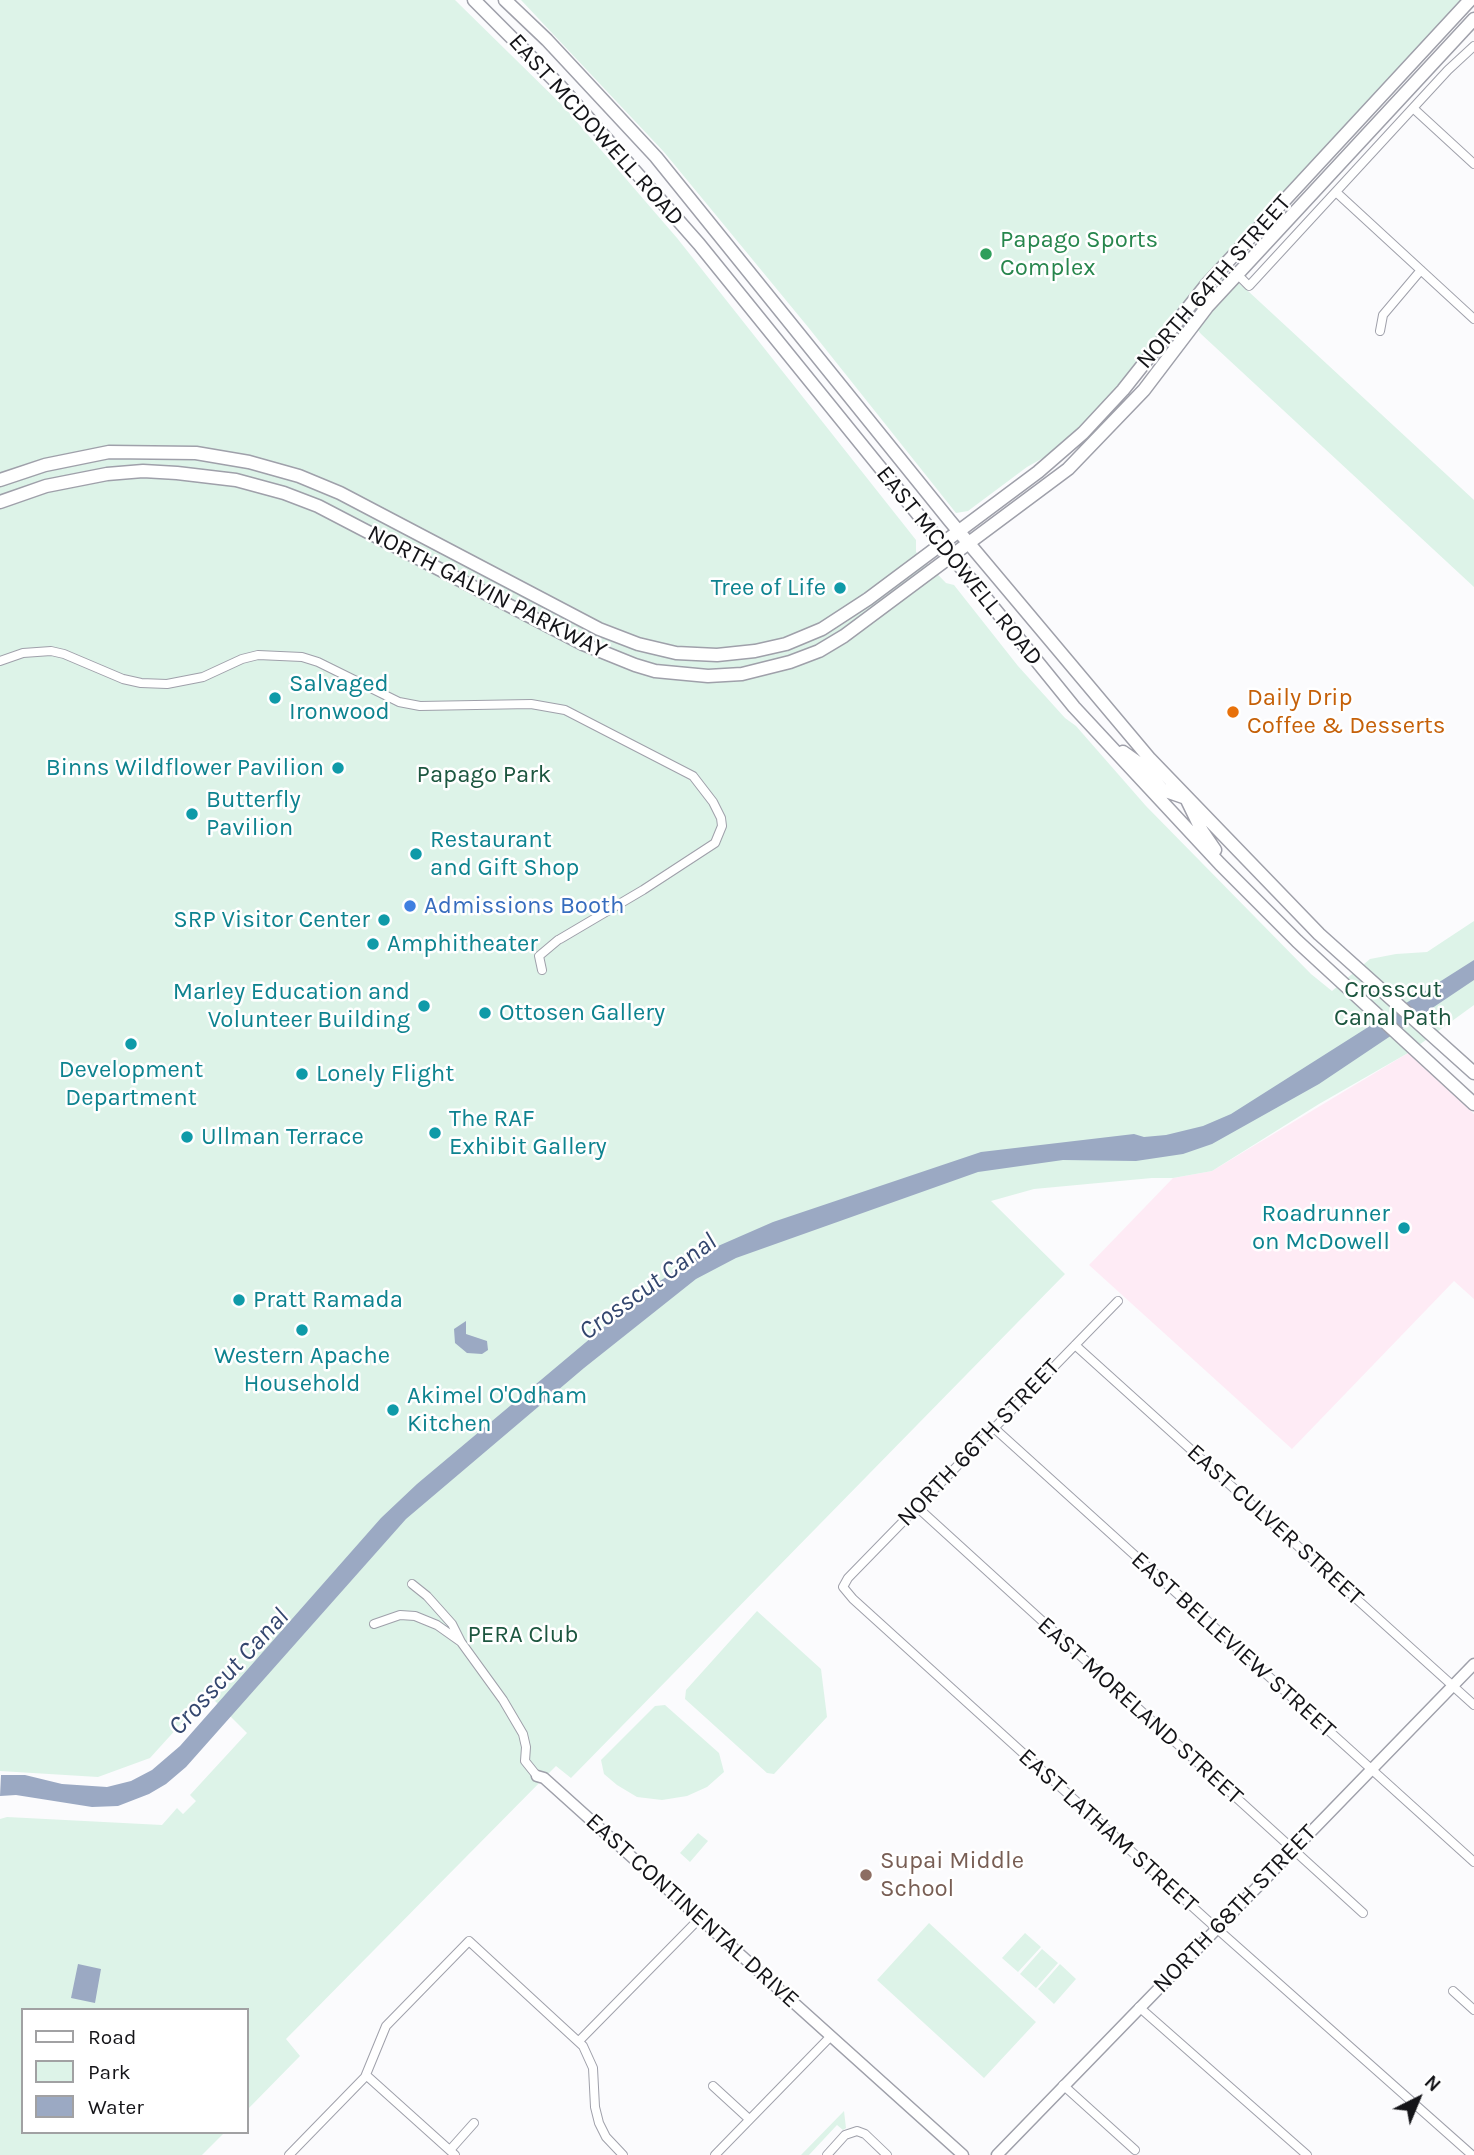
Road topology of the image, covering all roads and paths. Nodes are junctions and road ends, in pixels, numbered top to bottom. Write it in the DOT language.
graph roads {
  1 [pos="474,0"];
  2 [pos="505,0"];
  3 [pos="1471,3"];
  4 [pos="1474,19"];
  5 [pos="1474,46"];
  6 [pos="1413,108"];
  7 [pos="1474,164"];
  8 [pos="1336,192"];
  9 [pos="1421,270"];
  10 [pos="1237,274"];
  11 [pos="1474,319"];
  12 [pos="1380,331"];
  13 [pos="1123,390"];
  14 [pos="1135,401"];
  15 [pos="0,480"];
  16 [pos="0,502"];
  17 [pos="958,531"];
  18 [pos="970,544"];
  19 [pos="941,545"];
  20 [pos="952,558"];
  21 [pos="0,661"];
  22 [pos="1100,735"];
  23 [pos="1186,798"];
  24 [pos="1235,879"];
  25 [pos="542,970"];
  26 [pos="1474,1073"];
  27 [pos="1474,1104"];
  28 [pos="1118,1301"];
  29 [pos="1076,1345"];
  30 [pos="994,1428"];
  31 [pos="916,1507"];
  32 [pos="412,1584"];
  33 [pos="843,1587"];
  34 [pos="374,1624"];
  35 [pos="461,1642"];
  36 [pos="1474,1664"];
  37 [pos="1452,1686"];
  38 [pos="1474,1705"];
  39 [pos="1370,1770"];
  40 [pos="537,1776"];
  41 [pos="1292,1849"];
  42 [pos="1474,1862"];
  43 [pos="1363,1913"];
  44 [pos="700,1918"];
  45 [pos="1216,1927"];
  46 [pos="1452,1991"];
  47 [pos="1139,2007"];
  48 [pos="1474,2010"];
  49 [pos="831,2036"];
  50 [pos="579,2041"];
  51 [pos="366,2075"];
  52 [pos="1063,2085"];
  53 [pos="713,2086"];
  54 [pos="750,2119"];
  55 [pos="474,2123"];
  56 [pos="1135,2150"];
  57 [pos="453,2153"];
  58 [pos="289,2155"];
  59 [pos="623,2155"];
  60 [pos="715,2155"];
  61 [pos="827,2155"];
  62 [pos="887,2155"];
  63 [pos="964,2155"];
  64 [pos="997,2155"];
  65 [pos="1307,2155"];
  66 [pos="1472,2155"];
  1 -- 19 [label="main road, EAST MCDOWELL ROAD"];
  2 -- 17 [label="main road, EAST MCDOWELL ROAD"];
  3 -- 13 [label="main road, NORTH 64TH STREET"];
  4 -- 10 [label="main road, NORTH 64TH STREET"];
  5 -- 6 [label="street, NORTH 64TH STREET"];
  6 -- 7 [label="street"];
  6 -- 8 [label="street, NORTH 64TH STREET"];
  8 -- 9 [label="street"];
  8 -- 10 [label="street, NORTH 64TH STREET"];
  9 -- 11 [label="street"];
  9 -- 12 [label="street"];
  10 -- 14 [label="main road, NORTH 64TH STREET"];
  13 -- 14 [label="main road"];
  13 -- 17 [label="main road, NORTH 64TH STREET"];
  14 -- 18 [label="main road, NORTH 64TH STREET"];
  15 -- 19 [label="main road, NORTH GALVIN PARKWAY"];
  16 -- 20 [label="main road, NORTH GALVIN PARKWAY"];
  17 -- 18 [label="main road, EAST MCDOWELL ROAD"];
  17 -- 19 [label="main road, NORTH 64TH STREET"];
  18 -- 20 [label="main road, NORTH 64TH STREET"];
  18 -- 23 [label="main road, EAST MCDOWELL ROAD"];
  19 -- 20 [label="main road, EAST MCDOWELL ROAD"];
  20 -- 22 [label="main road, EAST MCDOWELL ROAD"];
  21 -- 25 [label="street"];
  22 -- 23 [label="main road"];
  22 -- 24 [label="main road, EAST MCDOWELL ROAD"];
  23 -- 24 [label="main road"];
  23 -- 26 [label="main road, EAST MCDOWELL ROAD"];
  24 -- 27 [label="main road, EAST MCDOWELL ROAD"];
  28 -- 29 [label="street, NORTH 66TH STREET"];
  29 -- 30 [label="street, NORTH 66TH STREET"];
  29 -- 37 [label="street, EAST CULVER STREET"];
  30 -- 31 [label="street, NORTH 66TH STREET"];
  30 -- 39 [label="street, EAST BELLEVIEW STREET"];
  31 -- 33 [label="street, NORTH 66TH STREET"];
  31 -- 41 [label="street, EAST MORELAND STREET"];
  32 -- 35 [label="street, EAST CONTINENTAL DRIVE"];
  33 -- 45 [label="street, EAST LATHAM STREET"];
  34 -- 35 [label="street, EAST CONTINENTAL DRIVE"];
  35 -- 40 [label="street, EAST CONTINENTAL DRIVE"];
  36 -- 37 [label="street, NORTH 68TH STREET"];
  37 -- 38 [label="street, EAST CULVER STREET"];
  37 -- 39 [label="street, NORTH 68TH STREET"];
  39 -- 41 [label="street, NORTH 68TH STREET"];
  39 -- 42 [label="street, EAST BELLEVIEW STREET"];
  40 -- 44 [label="street, EAST CONTINENTAL DRIVE"];
  41 -- 43 [label="street, EAST MORELAND STREET"];
  41 -- 45 [label="street, NORTH 68TH STREET"];
  44 -- 49 [label="street, EAST CONTINENTAL DRIVE"];
  44 -- 50 [label="street"];
  45 -- 47 [label="street, NORTH 68TH STREET"];
  45 -- 66 [label="street, EAST LATHAM STREET"];
  46 -- 48 [label="street"];
  47 -- 52 [label="street, NORTH 68TH STREET"];
  47 -- 65 [label="street"];
  49 -- 54 [label="street"];
  49 -- 63 [label="street, EAST CONTINENTAL DRIVE"];
  50 -- 51 [label="street"];
  50 -- 59 [label="street"];
  51 -- 57 [label="street"];
  51 -- 58 [label="street"];
  52 -- 56 [label="street"];
  52 -- 64 [label="street, NORTH 68TH STREET"];
  53 -- 54 [label="street"];
  54 -- 60 [label="street"];
  55 -- 57 [label="street"];
  61 -- 62 [label="street"];
}
